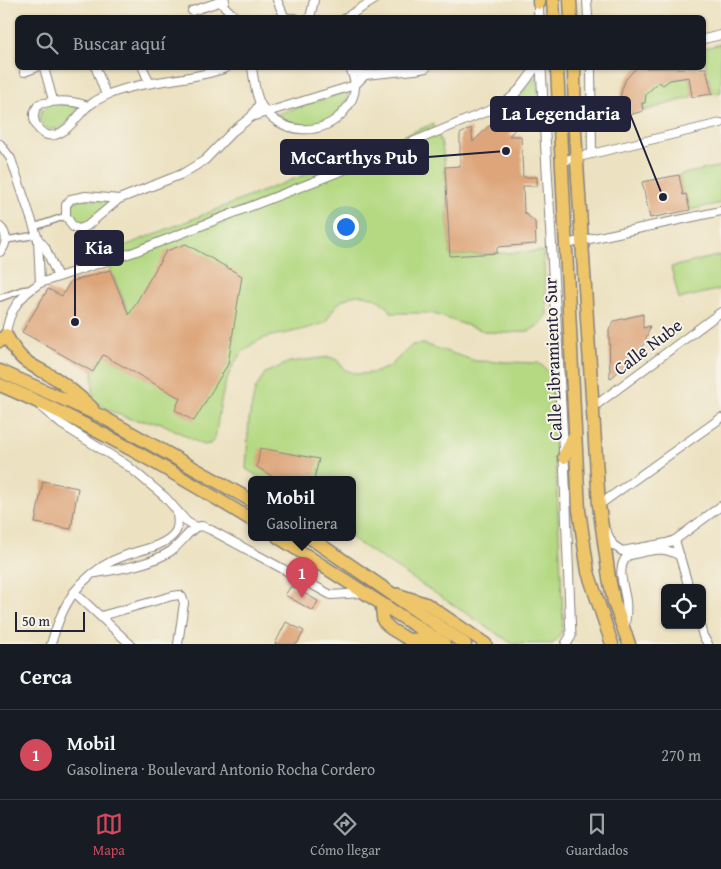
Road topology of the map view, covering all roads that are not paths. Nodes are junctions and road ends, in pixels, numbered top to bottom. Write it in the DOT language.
graph roads {
  1 [pos="277,0"];
  2 [pos="314,0"];
  3 [pos="374,0"];
  4 [pos="553,0"];
  5 [pos="570,0"];
  6 [pos="587,0"];
  7 [pos="222,1"];
  8 [pos="539,1"];
  9 [pos="192,11"];
  10 [pos="234,15"];
  11 [pos="282,15"];
  12 [pos="311,15"];
  13 [pos="350,15"];
  14 [pos="539,15"];
  15 [pos="554,15"];
  16 [pos="571,15"];
  17 [pos="588,15"];
  18 [pos="721,35"];
  19 [pos="706,39"];
  20 [pos="30,70"];
  21 [pos="45,70"];
  22 [pos="97,70"];
  23 [pos="144,70"];
  24 [pos="219,70"];
  25 [pos="252,70"];
  26 [pos="350,70"];
  27 [pos="352,70"];
  28 [pos="415,70"];
  29 [pos="534,70"];
  30 [pos="541,70"];
  31 [pos="557,70"];
  32 [pos="574,70"];
  33 [pos="591,70"];
  34 [pos="24,72"];
  35 [pos="365,75"];
  36 [pos="149,82"];
  37 [pos="355,85"];
  38 [pos="106,95"];
  39 [pos="53,100"];
  40 [pos="260,103"];
  41 [pos="88,106"];
  42 [pos="500,106"];
  43 [pos="266,113"];
  44 [pos="251,117"];
  45 [pos="544,122"];
  46 [pos="721,123"];
  47 [pos="0,144"];
  48 [pos="592,154"];
  49 [pos="578,158"];
  50 [pos="562,161"];
  51 [pos="119,199"];
  52 [pos="721,211"];
  53 [pos="66,216"];
  54 [pos="34,226"];
  55 [pos="0,227"];
  56 [pos="38,237"];
  57 [pos="6,240"];
  58 [pos="582,241"];
  59 [pos="566,244"];
  60 [pos="0,252"];
  61 [pos="58,277"];
  62 [pos="40,283"];
  63 [pos="31,289"];
  64 [pos="0,298"];
  65 [pos="721,312"];
  66 [pos="3,338"];
  67 [pos="0,371"];
  68 [pos="0,385"];
  69 [pos="32,398"];
  70 [pos="592,408"];
  71 [pos="101,416"];
  72 [pos="721,418"];
  73 [pos="574,436"];
  74 [pos="564,457"];
  75 [pos="248,500"];
  76 [pos="599,505"];
  77 [pos="721,506"];
  78 [pos="177,513"];
  79 [pos="248,518"];
  80 [pos="601,523"];
  81 [pos="196,527"];
  82 [pos="675,540"];
  83 [pos="284,541"];
  84 [pos="315,541"];
  85 [pos="627,553"];
  86 [pos="680,556"];
  87 [pos="93,574"];
  88 [pos="688,584"];
  89 [pos="74,592"];
  90 [pos="364,592"];
  91 [pos="393,593"];
  92 [pos="381,604"];
  93 [pos="101,616"];
  94 [pos="701,629"];
  95 [pos="627,639"];
  96 [pos="440,641"];
  97 [pos="413,642"];
  98 [pos="462,643"];
  99 [pos="52,644"];
  100 [pos="130,644"];
  101 [pos="178,644"];
  102 [pos="486,644"];
  103 [pos="566,644"];
  104 [pos="612,644"];
  105 [pos="708,644"];
  1 -- 11 [label="street"];
  2 -- 12 [label="street"];
  3 -- 13 [label="street"];
  4 -- 15 [label="highway"];
  5 -- 16 [label="highway"];
  6 -- 17 [label="street"];
  7 -- 9 [label="street"];
  7 -- 10 [label="street"];
  8 -- 14 [label="street"];
  18 -- 19 [label="street"];
  20 -- 34 [label="street"];
  21 -- 39 [label="street"];
  22 -- 38 [label="street"];
  23 -- 36 [label="street"];
  24 -- 36 [label="street"];
  25 -- 40 [label="street"];
  26 -- 37 [label="street"];
  27 -- 35 [label="street"];
  28 -- 35 [label="street"];
  29 -- 42 [label="street"];
  30 -- 45 [label="street"];
  31 -- 50 [label="highway, Calle Libramiento Sur"];
  32 -- 49 [label="highway, Calle Libramiento Sur"];
  33 -- 48 [label="street"];
  35 -- 37 [label="street"];
  36 -- 38 [label="street"];
  37 -- 43 [label="street"];
  37 -- 43 [label="street"];
  38 -- 41 [label="street"];
  39 -- 41 [label="street"];
  39 -- 41 [label="street"];
  40 -- 43 [label="street"];
  40 -- 44 [label="street"];
  42 -- 45 [label="street"];
  42 -- 61 [label="street"];
  43 -- 44 [label="street"];
  44 -- 51 [label="street"];
  45 -- 74 [label="street"];
  46 -- 48 [label="street"];
  47 -- 54 [label="street"];
  48 -- 49 [label="street"];
  49 -- 50 [label="street"];
  49 -- 58 [label="highway, Calle Libramiento Sur"];
  50 -- 59 [label="highway, Calle Libramiento Sur"];
  51 -- 53 [label="street"];
  51 -- 53 [label="street"];
  52 -- 58 [label="street"];
  53 -- 54 [label="street"];
  54 -- 56 [label="street"];
  55 -- 57 [label="street"];
  56 -- 57 [label="street"];
  56 -- 61 [label="street"];
  56 -- 62 [label="street"];
  57 -- 60 [label="street"];
  58 -- 59 [label="street"];
  58 -- 70 [label="highway, Calle Libramiento Sur"];
  59 -- 73 [label="highway, Calle Libramiento Sur"];
  61 -- 62 [label="street"];
  62 -- 63 [label="street"];
  63 -- 64 [label="street"];
  63 -- 66 [label="street"];
  65 -- 70 [label="street, Calle Nube"];
  66 -- 71 [label="highway"];
  67 -- 71 [label="highway"];
  68 -- 69 [label="highway"];
  69 -- 78 [label="street"];
  69 -- 79 [label="highway"];
  70 -- 76 [label="highway, Calle Libramiento Sur"];
  71 -- 75 [label="highway"];
  72 -- 76 [label="street"];
  73 -- 74 [label="highway"];
  73 -- 104 [label="highway, Calle Libramiento Sur"];
  74 -- 103 [label="street"];
  76 -- 80 [label="highway, Calle Libramiento Sur"];
  77 -- 82 [label="street"];
  78 -- 81 [label="street"];
  78 -- 87 [label="street"];
  80 -- 85 [label="street"];
  80 -- 95 [label="highway, Calle Libramiento Sur"];
  81 -- 87 [label="street"];
  81 -- 90 [label="street"];
  82 -- 85 [label="street"];
  82 -- 86 [label="street"];
  83 -- 90 [label="highway"];
  84 -- 91 [label="highway"];
  85 -- 86 [label="street"];
  85 -- 95 [label="street"];
  86 -- 88 [label="street"];
  87 -- 89 [label="street"];
  89 -- 93 [label="street"];
  89 -- 99 [label="street"];
  90 -- 92 [label="highway"];
  91 -- 98 [label="highway"];
  91 -- 102 [label="main road"];
  92 -- 96 [label="highway"];
  92 -- 97 [label="main road"];
  93 -- 100 [label="street"];
  93 -- 101 [label="street"];
  94 -- 105 [label="street"];
  96 -- 97 [label="highway"];
}
